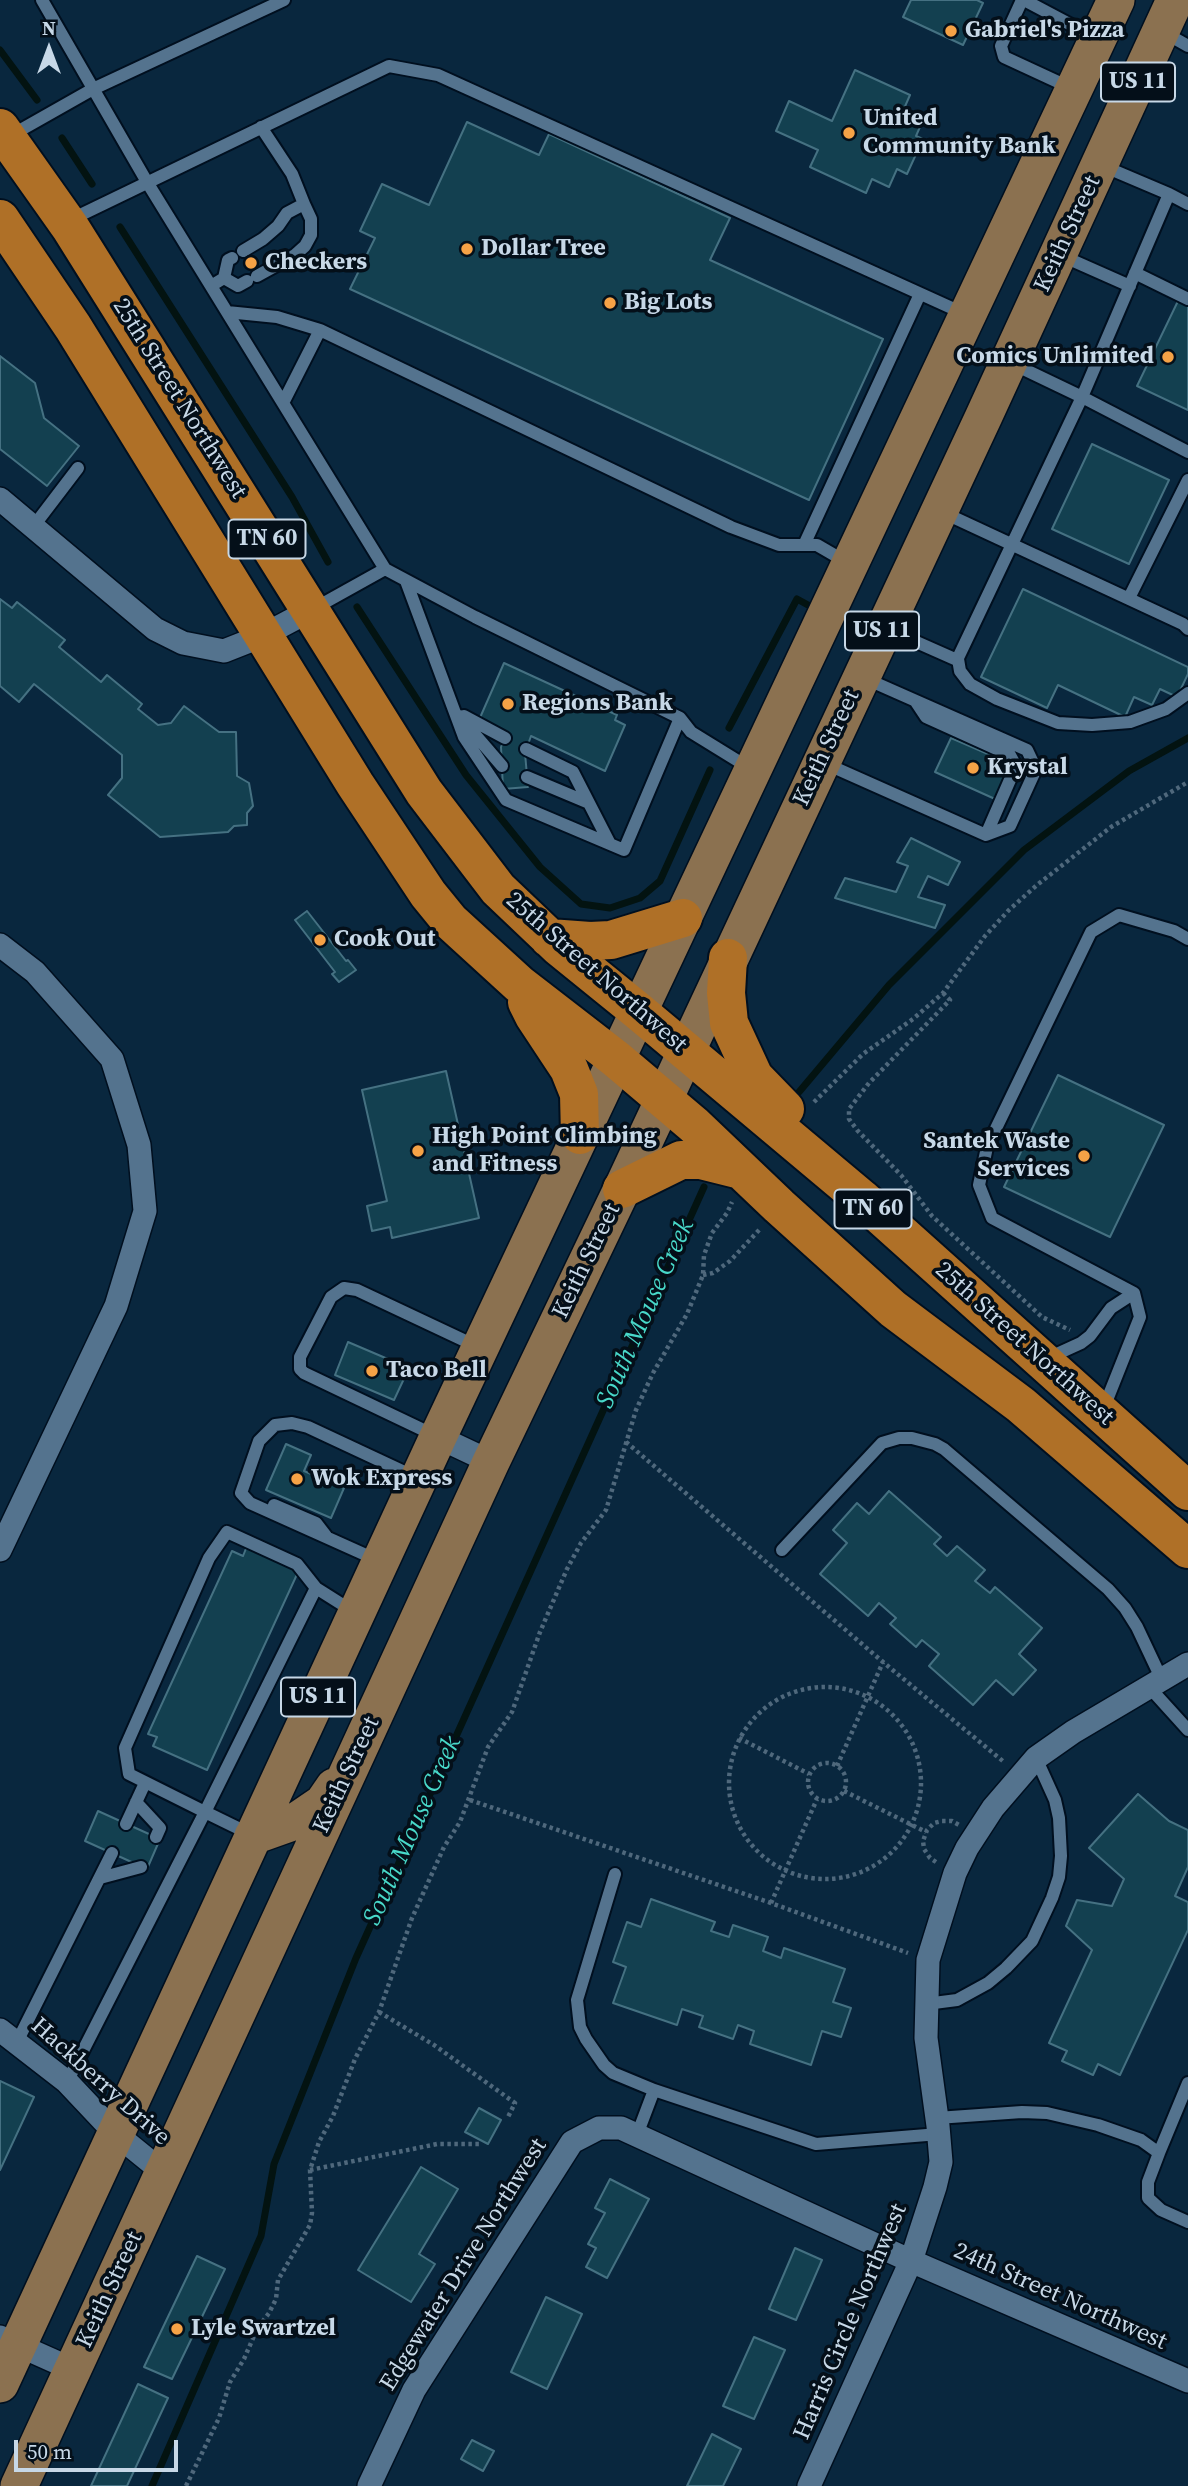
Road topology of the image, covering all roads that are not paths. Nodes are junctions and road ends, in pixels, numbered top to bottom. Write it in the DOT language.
graph roads {
  1 [pos="42,0"];
  2 [pos="1116,0"];
  3 [pos="285,1"];
  4 [pos="1029,1"];
  5 [pos="1172,19"];
  6 [pos="1098,39"];
  7 [pos="93,89"];
  8 [pos="1075,89"];
  9 [pos="261,127"];
  10 [pos="3,133"];
  11 [pos="1100,164"];
  12 [pos="147,182"];
  13 [pos="1170,194"];
  14 [pos="304,204"];
  15 [pos="1188,204"];
  16 [pos="0,219"];
  17 [pos="66,221"];
  18 [pos="1058,255"];
  19 [pos="1135,273"];
  20 [pos="224,278"];
  21 [pos="211,286"];
  22 [pos="1130,286"];
  23 [pos="920,294"];
  24 [pos="1188,299"];
  25 [pos="227,312"];
  26 [pos="967,315"];
  27 [pos="320,330"];
  28 [pos="1008,362"];
  29 [pos="1082,397"];
  30 [pos="283,403"];
  31 [pos="1188,452"];
  32 [pos="78,468"];
  33 [pos="1188,480"];
  34 [pos="0,499"];
  35 [pos="939,510"];
  36 [pos="33,527"];
  37 [pos="1013,544"];
  38 [pos="804,545"];
  39 [pos="849,563"];
  40 [pos="385,569"];
  41 [pos="406,581"];
  42 [pos="1129,598"];
  43 [pos="311,610"];
  44 [pos="1186,622"];
  45 [pos="884,627"];
  46 [pos="262,636"];
  47 [pos="958,659"];
  48 [pos="860,676"];
  49 [pos="1188,693"];
  50 [pos="915,700"];
  51 [pos="454,710"];
  52 [pos="680,718"];
  53 [pos="505,738"];
  54 [pos="526,749"];
  55 [pos="820,762"];
  56 [pos="502,765"];
  57 [pos="751,769"];
  58 [pos="527,777"];
  59 [pos="589,803"];
  60 [pos="986,835"];
  61 [pos="610,844"];
  62 [pos="683,918"];
  63 [pos="549,938"];
  64 [pos="1188,939"];
  65 [pos="0,945"];
  66 [pos="728,958"];
  67 [pos="519,984"];
  68 [pos="638,1011"];
  69 [pos="685,1051"];
  70 [pos="616,1059"];
  71 [pos="663,1098"];
  72 [pos="580,1135"];
  73 [pos="738,1184"];
  74 [pos="622,1189"];
  75 [pos="861,1198"];
  76 [pos="1134,1293"];
  77 [pos="479,1348"];
  78 [pos="1042,1361"];
  79 [pos="1101,1414"];
  80 [pos="438,1437"];
  81 [pos="491,1462"];
  82 [pos="418,1478"];
  83 [pos="1188,1491"];
  84 [pos="1188,1549"];
  85 [pos="0,1550"];
  86 [pos="782,1550"];
  87 [pos="382,1562"];
  88 [pos="316,1588"];
  89 [pos="357,1614"];
  90 [pos="1188,1664"];
  91 [pos="1156,1684"];
  92 [pos="1188,1730"];
  93 [pos="359,1748"];
  94 [pos="1036,1758"];
  95 [pos="145,1783"];
  96 [pos="136,1802"];
  97 [pos="205,1812"];
  98 [pos="126,1824"];
  99 [pos="254,1836"];
  100 [pos="156,1837"];
  101 [pos="112,1853"];
  102 [pos="141,1867"];
  103 [pos="615,1874"];
  104 [pos="100,1878"];
  105 [pos="926,2004"];
  106 [pos="8,2036"];
  107 [pos="67,2082"];
  108 [pos="1188,2083"];
  109 [pos="653,2090"];
  110 [pos="938,2126"];
  111 [pos="116,2134"];
  112 [pos="637,2135"];
  113 [pos="1159,2153"];
  114 [pos="164,2173"];
  115 [pos="1188,2222"];
  116 [pos="911,2261"];
  117 [pos="9,2341"];
  118 [pos="74,2370"];
  119 [pos="1188,2381"];
  120 [pos="0,2384"];
  121 [pos="19,2486"];
  122 [pos="369,2486"];
  123 [pos="809,2486"];
  1 -- 7 [label="lane"];
  2 -- 6 [label="main road, US 11"];
  3 -- 7 [label="lane"];
  4 -- 6 [label="lane"];
  4 -- 8 [label="lane"];
  5 -- 11 [label="main road, Keith Street / US 11"];
  6 -- 8 [label="main road, US 11"];
  7 -- 10 [label="lane"];
  7 -- 12 [label="lane"];
  8 -- 26 [label="main road, US 11"];
  9 -- 12 [label="lane"];
  9 -- 14 [label="lane"];
  9 -- 23 [label="lane"];
  10 -- 17 [label="highway, 25th Street Northwest / TN 60"];
  11 -- 13 [label="lane"];
  11 -- 18 [label="main road, Keith Street / US 11"];
  12 -- 17 [label="lane"];
  12 -- 21 [label="lane"];
  13 -- 15 [label="lane"];
  13 -- 19 [label="lane"];
  14 -- 20 [label="lane"];
  14 -- 20 [label="lane"];
  16 -- 46 [label="highway, 25th Street Northwest / TN 60"];
  17 -- 43 [label="highway, 25th Street Northwest / TN 60"];
  18 -- 22 [label="lane"];
  18 -- 28 [label="main road, Keith Street / US 11"];
  19 -- 22 [label="lane"];
  19 -- 24 [label="lane"];
  20 -- 21 [label="lane"];
  21 -- 25 [label="lane"];
  22 -- 29 [label="lane"];
  23 -- 26 [label="lane"];
  23 -- 38 [label="lane"];
  25 -- 27 [label="lane"];
  25 -- 30 [label="lane"];
  26 -- 39 [label="main road, US 11"];
  27 -- 30 [label="lane"];
  27 -- 38 [label="lane"];
  28 -- 29 [label="lane"];
  28 -- 35 [label="main road, Keith Street / US 11"];
  29 -- 31 [label="lane"];
  29 -- 37 [label="lane"];
  30 -- 40 [label="lane"];
  32 -- 36 [label="lane"];
  33 -- 42 [label="lane"];
  34 -- 36 [label="street"];
  35 -- 37 [label="lane"];
  35 -- 45 [label="main road, Keith Street / US 11"];
  36 -- 46 [label="street"];
  37 -- 42 [label="lane"];
  37 -- 47 [label="lane"];
  38 -- 39 [label="lane"];
  39 -- 57 [label="main road, US 11"];
  40 -- 41 [label="lane"];
  40 -- 43 [label="lane"];
  41 -- 51 [label="lane"];
  41 -- 52 [label="lane"];
  42 -- 44 [label="lane"];
  43 -- 46 [label="street"];
  43 -- 63 [label="highway, 25th Street Northwest / TN 60"];
  45 -- 47 [label="lane"];
  45 -- 48 [label="main road, Keith Street / US 11"];
  46 -- 67 [label="highway, 25th Street Northwest / TN 60"];
  47 -- 49 [label="lane"];
  48 -- 50 [label="lane"];
  48 -- 55 [label="main road, Keith Street / US 11"];
  50 -- 60 [label="lane"];
  50 -- 60 [label="lane"];
  51 -- 53 [label="lane"];
  51 -- 56 [label="lane"];
  51 -- 61 [label="lane"];
  52 -- 57 [label="lane"];
  52 -- 61 [label="lane"];
  54 -- 59 [label="lane"];
  55 -- 60 [label="lane"];
  55 -- 66 [label="main road, Keith Street / US 11"];
  57 -- 62 [label="main road, US 11"];
  58 -- 59 [label="lane"];
  59 -- 61 [label="lane"];
  62 -- 63 [label="highway"];
  62 -- 68 [label="main road, US 11"];
  63 -- 68 [label="highway, 25th Street Northwest / TN 60"];
  64 -- 76 [label="lane"];
  65 -- 85 [label="street"];
  66 -- 69 [label="main road, Keith Street / US 11"];
  66 -- 75 [label="highway"];
  67 -- 70 [label="highway, 25th Street Northwest / TN 60"];
  67 -- 72 [label="highway"];
  68 -- 69 [label="highway, 25th Street Northwest / TN 60"];
  68 -- 70 [label="main road, US 11"];
  69 -- 71 [label="main road, Keith Street / US 11"];
  69 -- 75 [label="highway, 25th Street Northwest / TN 60"];
  70 -- 71 [label="highway, 25th Street Northwest / TN 60"];
  70 -- 72 [label="main road, US 11"];
  71 -- 73 [label="highway, 25th Street Northwest / TN 60"];
  71 -- 74 [label="main road, Keith Street / US 11"];
  72 -- 77 [label="main road, US 11"];
  73 -- 74 [label="highway"];
  73 -- 84 [label="highway, 25th Street Northwest / TN 60"];
  74 -- 81 [label="main road, Keith Street / US 11"];
  75 -- 78 [label="highway, 25th Street Northwest / TN 60"];
  76 -- 78 [label="lane"];
  76 -- 79 [label="lane"];
  77 -- 80 [label="main road, US 11"];
  77 -- 80 [label="lane"];
  78 -- 79 [label="highway, 25th Street Northwest / TN 60"];
  79 -- 83 [label="highway, 25th Street Northwest / TN 60"];
  80 -- 81 [label="street"];
  80 -- 82 [label="main road, US 11"];
  81 -- 93 [label="main road, Keith Street / US 11"];
  82 -- 87 [label="main road, US 11"];
  82 -- 87 [label="lane"];
  86 -- 91 [label="lane"];
  87 -- 89 [label="main road, US 11"];
  88 -- 89 [label="lane"];
  88 -- 95 [label="lane"];
  88 -- 97 [label="lane"];
  89 -- 99 [label="main road, US 11"];
  90 -- 91 [label="street, Harris Circle Northwest"];
  91 -- 92 [label="lane"];
  91 -- 94 [label="street, Harris Circle Northwest"];
  93 -- 99 [label="main road"];
  93 -- 114 [label="main road, Keith Street / US 11"];
  94 -- 105 [label="street, Harris Circle Northwest"];
  94 -- 105 [label="lane"];
  95 -- 96 [label="lane"];
  95 -- 97 [label="lane"];
  96 -- 98 [label="lane"];
  96 -- 100 [label="lane"];
  97 -- 99 [label="lane"];
  97 -- 107 [label="lane"];
  99 -- 111 [label="main road, US 11"];
  101 -- 104 [label="lane"];
  102 -- 104 [label="lane"];
  103 -- 109 [label="lane"];
  104 -- 106 [label="lane"];
  105 -- 110 [label="street, Harris Circle Northwest"];
  106 -- 107 [label="street, Hackberry Drive"];
  107 -- 111 [label="street, Hackberry Drive"];
  108 -- 113 [label="lane"];
  109 -- 110 [label="lane"];
  109 -- 112 [label="lane"];
  110 -- 113 [label="lane"];
  110 -- 116 [label="street, Harris Circle Northwest"];
  111 -- 114 [label="street, Hackberry Drive"];
  111 -- 117 [label="main road, US 11"];
  112 -- 116 [label="street, Edgewater Drive Northwest"];
  112 -- 122 [label="street, Edgewater Drive Northwest"];
  113 -- 115 [label="lane"];
  114 -- 118 [label="main road, Keith Street / US 11"];
  116 -- 119 [label="street, 24th Street Northwest"];
  116 -- 123 [label="street, Harris Circle Northwest"];
  117 -- 118 [label="street"];
  117 -- 120 [label="main road, US 11"];
  118 -- 121 [label="main road, Keith Street / US 11"];
}
